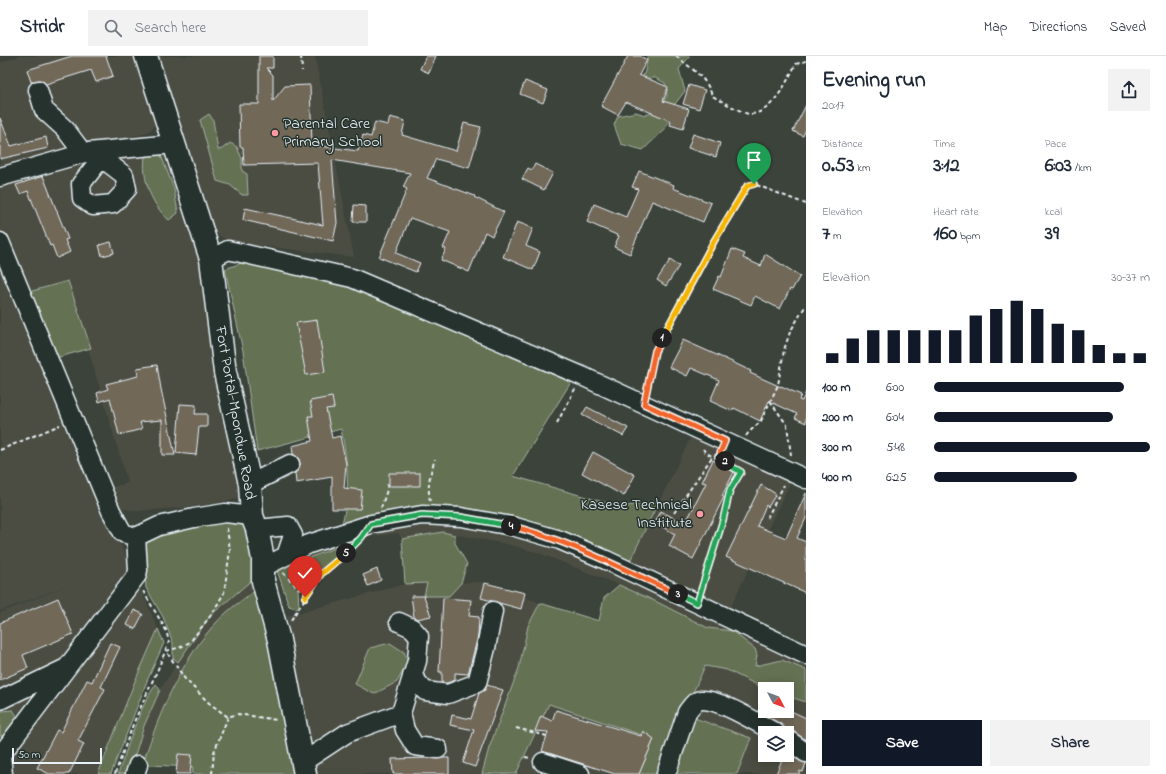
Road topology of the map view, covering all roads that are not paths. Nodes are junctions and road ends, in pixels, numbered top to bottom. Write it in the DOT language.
graph roads {
  1 [pos="146,56"];
  2 [pos="38,90"];
  3 [pos="174,144"];
  4 [pos="90,154"];
  5 [pos="0,177"];
  6 [pos="0,242"];
  7 [pos="211,259"];
  8 [pos="4,263"];
  9 [pos="290,464"];
  10 [pos="798,475"];
  11 [pos="250,484"];
  12 [pos="254,523"];
  13 [pos="136,537"];
  14 [pos="286,556"];
  15 [pos="265,569"];
  16 [pos="493,611"];
  17 [pos="399,622"];
  18 [pos="806,655"];
  19 [pos="67,667"];
  20 [pos="412,676"];
  21 [pos="0,700"];
  22 [pos="401,713"];
  23 [pos="763,726"];
  24 [pos="794,744"];
  25 [pos="438,749"];
  26 [pos="806,753"];
  27 [pos="0,756"];
  28 [pos="543,762"];
  29 [pos="304,768"];
  30 [pos="3,774"];
  31 [pos="580,774"];
  32 [pos="666,774"];
  1 -- 3 [label="highway, Fort Portal-Mpondwe Road"];
  2 -- 4 [label="street"];
  3 -- 4 [label="street"];
  3 -- 7 [label="highway, Fort Portal-Mpondwe Road"];
  4 -- 5 [label="street"];
  6 -- 8 [label="street"];
  7 -- 10 [label="street"];
  7 -- 11 [label="highway, Fort Portal-Mpondwe Road"];
  8 -- 13 [label="street"];
  9 -- 11 [label="street"];
  11 -- 12 [label="highway, Fort Portal-Mpondwe Road"];
  12 -- 13 [label="street"];
  12 -- 14 [label="street"];
  12 -- 15 [label="highway, Fort Portal-Mpondwe Road"];
  13 -- 19 [label="street"];
  14 -- 15 [label="street"];
  14 -- 18 [label="street"];
  15 -- 29 [label="highway, Fort Portal-Mpondwe Road"];
  16 -- 20 [label="street"];
  17 -- 20 [label="street"];
  19 -- 21 [label="street"];
  19 -- 27 [label="street"];
  20 -- 22 [label="street"];
  22 -- 25 [label="street"];
  22 -- 29 [label="street"];
  23 -- 32 [label="street"];
  24 -- 26 [label="street"];
  27 -- 30 [label="street"];
  28 -- 31 [label="street"];
}
